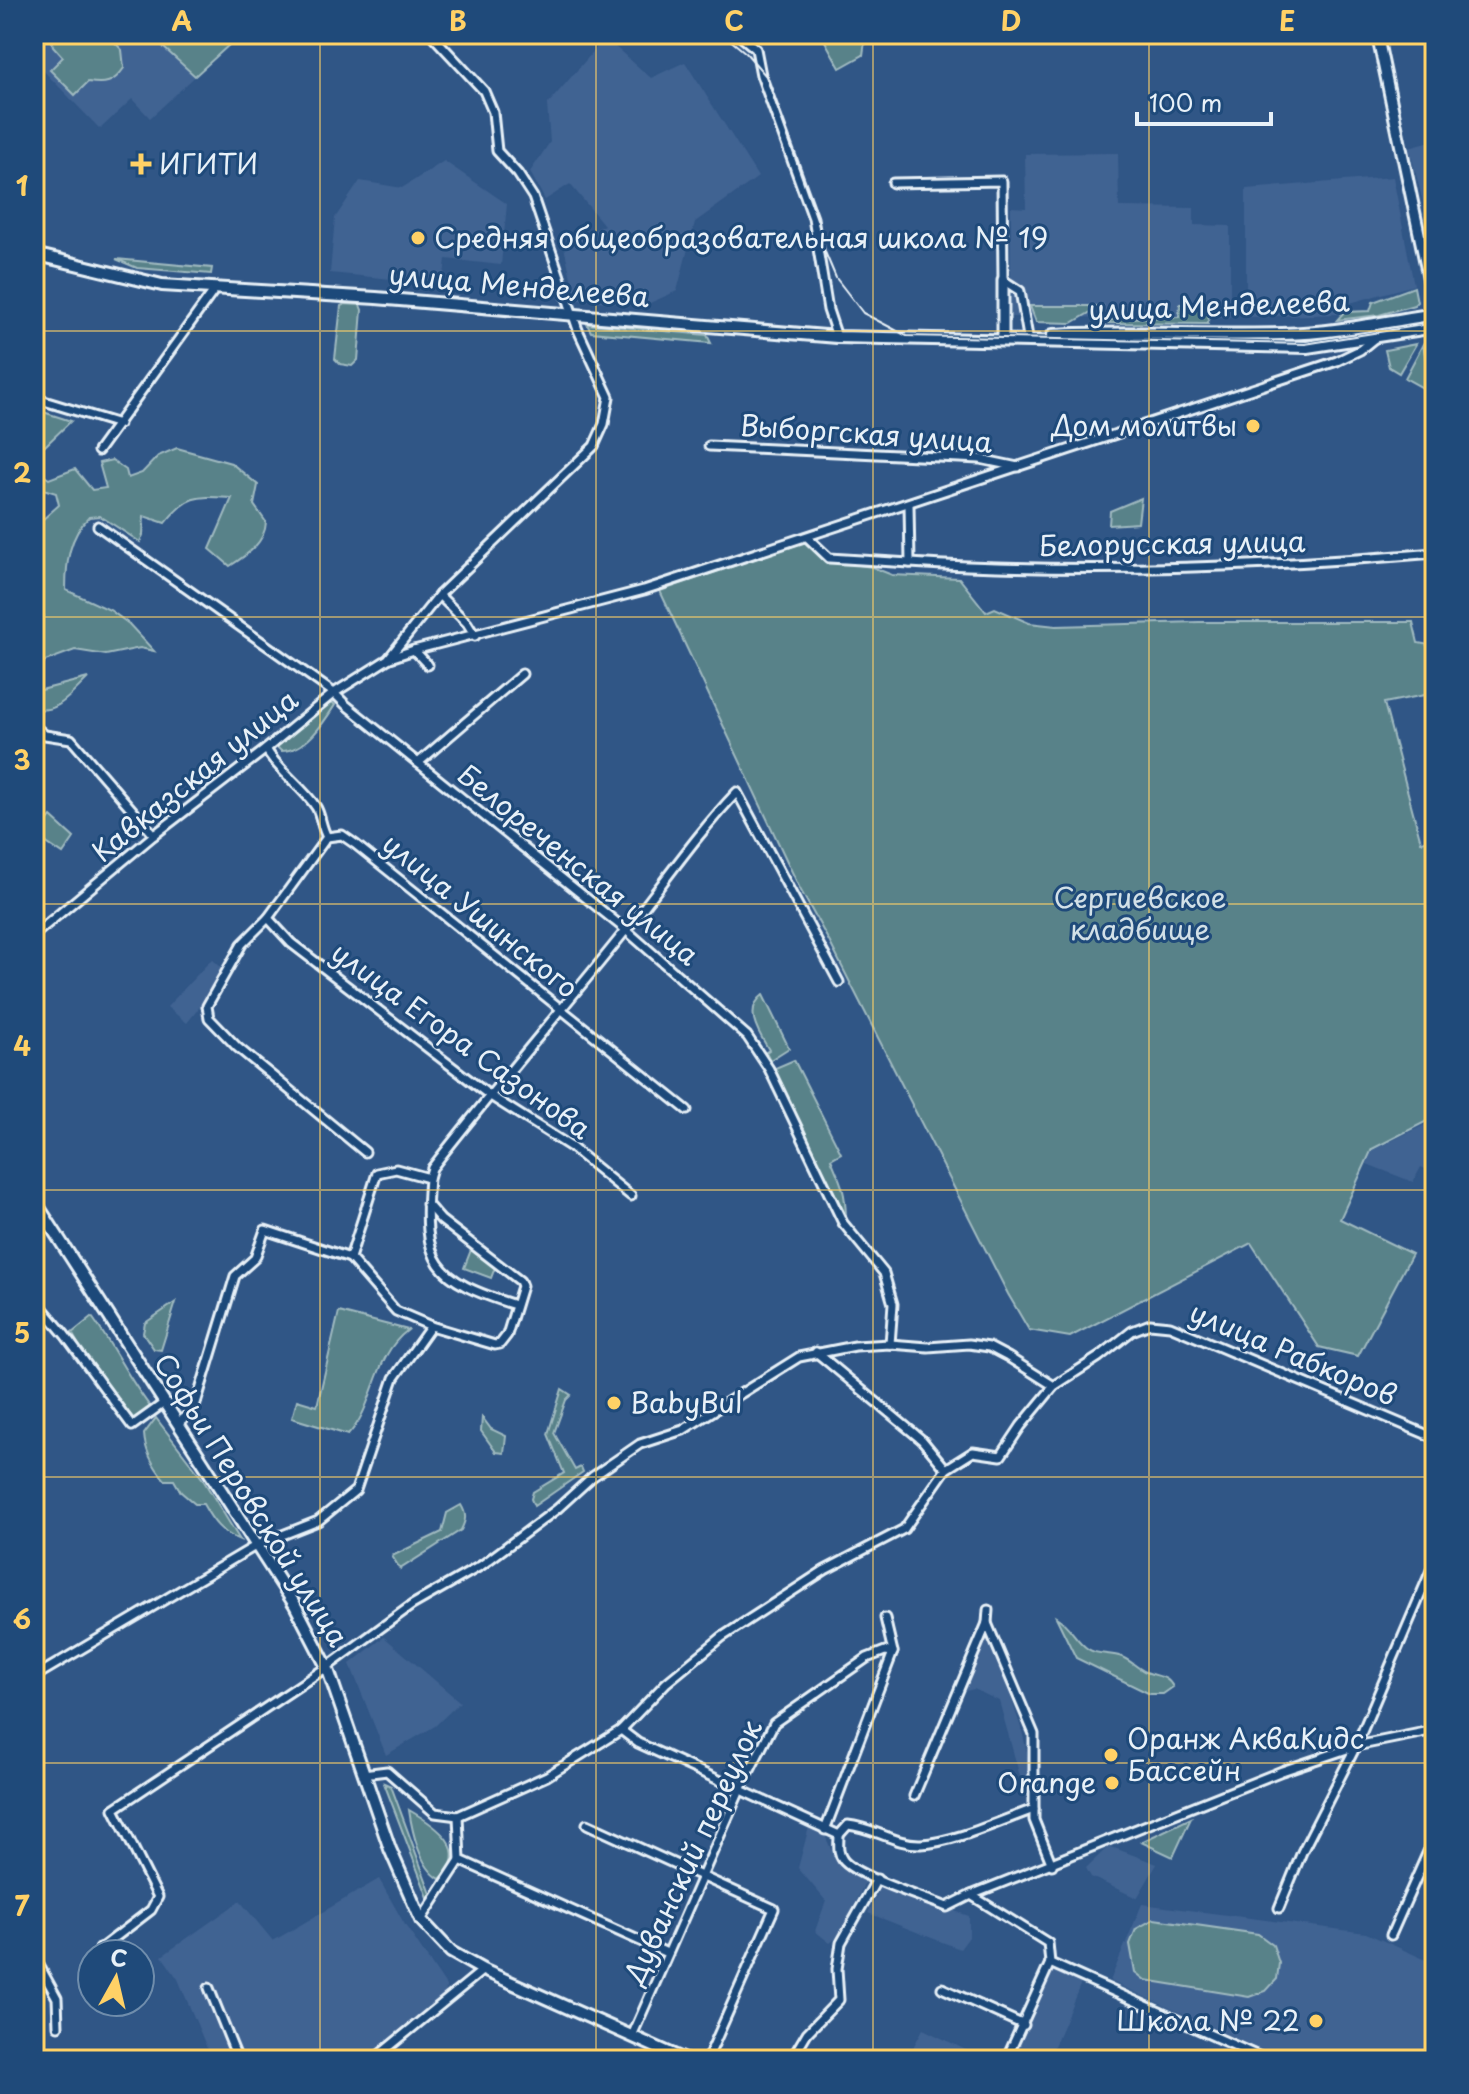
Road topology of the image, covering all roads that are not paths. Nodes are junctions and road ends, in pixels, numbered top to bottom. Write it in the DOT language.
graph roads {
  1 [pos="431,34"];
  2 [pos="738,34"];
  3 [pos="1377,34"];
  4 [pos="893,183"];
  5 [pos="34,254"];
  6 [pos="1003,280"];
  7 [pos="215,289"];
  8 [pos="1435,312"];
  9 [pos="572,315"];
  10 [pos="1377,324"];
  11 [pos="1435,327"];
  12 [pos="1377,336"];
  13 [pos="837,337"];
  14 [pos="1028,337"];
  15 [pos="1003,340"];
  16 [pos="34,398"];
  17 [pos="119,424"];
  18 [pos="709,446"];
  19 [pos="98,451"];
  20 [pos="1021,467"];
  21 [pos="909,504"];
  22 [pos="98,526"];
  23 [pos="807,537"];
  24 [pos="1435,553"];
  25 [pos="910,563"];
  26 [pos="439,595"];
  27 [pos="475,636"];
  28 [pos="414,650"];
  29 [pos="388,659"];
  30 [pos="428,665"];
  31 [pos="522,674"];
  32 [pos="334,693"];
  33 [pos="34,726"];
  34 [pos="266,749"];
  35 [pos="418,763"];
  36 [pos="154,835"];
  37 [pos="327,837"];
  38 [pos="268,918"];
  39 [pos="626,930"];
  40 [pos="34,935"];
  41 [pos="839,982"];
  42 [pos="561,1009"];
  43 [pos="489,1095"];
  44 [pos="687,1110"];
  45 [pos="365,1152"];
  46 [pos="429,1178"];
  47 [pos="631,1196"];
  48 [pos="34,1200"];
  49 [pos="427,1204"];
  50 [pos="350,1258"];
  51 [pos="34,1298"];
  52 [pos="515,1305"];
  53 [pos="431,1326"];
  54 [pos="890,1344"];
  55 [pos="816,1352"];
  56 [pos="1054,1386"];
  57 [pos="164,1403"];
  58 [pos="178,1423"];
  59 [pos="1435,1438"];
  60 [pos="946,1469"];
  61 [pos="257,1545"];
  62 [pos="1435,1561"];
  63 [pos="988,1610"];
  64 [pos="885,1618"];
  65 [pos="987,1623"];
  66 [pos="893,1652"];
  67 [pos="327,1667"];
  68 [pos="35,1675"];
  69 [pos="621,1730"];
  70 [pos="1435,1730"];
  71 [pos="1356,1746"];
  72 [pos="363,1774"];
  73 [pos="740,1790"];
  74 [pos="914,1796"];
  75 [pos="1034,1809"];
  76 [pos="458,1816"];
  77 [pos="587,1824"];
  78 [pos="825,1830"];
  79 [pos="839,1835"];
  80 [pos="1435,1836"];
  81 [pos="460,1860"];
  82 [pos="1052,1865"];
  83 [pos="702,1876"];
  84 [pos="877,1879"];
  85 [pos="971,1895"];
  86 [pos="1279,1908"];
  87 [pos="421,1920"];
  88 [pos="1391,1935"];
  89 [pos="114,1938"];
  90 [pos="667,1953"];
  91 [pos="34,1956"];
  92 [pos="1050,1963"];
  93 [pos="483,1970"];
  94 [pos="209,1988"];
  95 [pos="942,1988"];
  96 [pos="1024,2025"];
  97 [pos="58,2026"];
  98 [pos="632,2036"];
  99 [pos="238,2060"];
  100 [pos="373,2060"];
  101 [pos="685,2060"];
  102 [pos="707,2060"];
  103 [pos="791,2060"];
  104 [pos="1006,2060"];
  105 [pos="1267,2060"];
  1 -- 9 [label="street, Кавказская улица"];
  2 -- 13 [label="street"];
  3 -- 8 [label="street"];
  4 -- 6 [label="street"];
  5 -- 7 [label="main road, улица Менделеева"];
  6 -- 14 [label="street"];
  6 -- 15 [label="street"];
  7 -- 9 [label="main road, улица Менделеева"];
  7 -- 17 [label="street"];
  8 -- 10 [label="main road, улица Менделеева"];
  9 -- 13 [label="main road, улица Менделеева"];
  9 -- 26 [label="street, Кавказская улица"];
  10 -- 12 [label="street"];
  10 -- 14 [label="main road, улица Менделеева"];
  11 -- 12 [label="main road, улица Менделеева"];
  12 -- 15 [label="main road, улица Менделеева"];
  12 -- 20 [label="street"];
  13 -- 15 [label="main road, улица Менделеева"];
  14 -- 15 [label="main road, улица Менделеева"];
  16 -- 17 [label="street"];
  17 -- 19 [label="street"];
  18 -- 20 [label="street, Выборгская улица"];
  20 -- 21 [label="street"];
  21 -- 23 [label="street"];
  21 -- 25 [label="street"];
  22 -- 32 [label="street, Белореченская улица"];
  23 -- 25 [label="street, Белорусская улица"];
  23 -- 27 [label="street, Кавказская улица"];
  24 -- 25 [label="street, Белорусская улица"];
  26 -- 27 [label="street"];
  26 -- 29 [label="street, Кавказская улица"];
  27 -- 28 [label="street, Кавказская улица"];
  28 -- 29 [label="street, Кавказская улица"];
  28 -- 30 [label="street"];
  29 -- 32 [label="street, Кавказская улица"];
  31 -- 35 [label="street"];
  32 -- 34 [label="street, Кавказская улица"];
  32 -- 35 [label="street, Белореченская улица"];
  33 -- 36 [label="street"];
  34 -- 36 [label="street, Кавказская улица"];
  34 -- 37 [label="street"];
  35 -- 39 [label="street, Белореченская улица"];
  36 -- 40 [label="street, Кавказская улица"];
  37 -- 38 [label="street"];
  37 -- 42 [label="street, улица Ушинского"];
  38 -- 43 [label="street, улица Егора Сазонова"];
  38 -- 45 [label="street"];
  39 -- 41 [label="street"];
  39 -- 42 [label="street"];
  39 -- 54 [label="street, Белореченская улица"];
  42 -- 43 [label="street"];
  42 -- 44 [label="street, улица Ушинского"];
  43 -- 46 [label="street"];
  43 -- 47 [label="street, улица Егора Сазонова"];
  46 -- 49 [label="street"];
  46 -- 50 [label="street"];
  48 -- 57 [label="main road, Софьи Перовской улица"];
  49 -- 52 [label="street"];
  49 -- 52 [label="street"];
  50 -- 53 [label="street"];
  50 -- 58 [label="street"];
  51 -- 57 [label="street"];
  52 -- 53 [label="street"];
  53 -- 61 [label="street"];
  54 -- 55 [label="street"];
  54 -- 56 [label="street"];
  55 -- 60 [label="street"];
  55 -- 67 [label="street"];
  56 -- 59 [label="street, улица Рабкоров"];
  56 -- 60 [label="street, улица Рабкоров"];
  57 -- 58 [label="main road, Софьи Перовской улица"];
  58 -- 61 [label="main road, Софьи Перовской улица"];
  60 -- 69 [label="street"];
  61 -- 67 [label="main road, Софьи Перовской улица"];
  61 -- 68 [label="street"];
  62 -- 71 [label="street"];
  63 -- 65 [label="street"];
  64 -- 66 [label="street"];
  65 -- 74 [label="street"];
  65 -- 75 [label="street"];
  66 -- 73 [label="street, Дуванский переулок"];
  66 -- 78 [label="street"];
  67 -- 72 [label="main road, Софьи Перовской улица"];
  67 -- 89 [label="street"];
  69 -- 73 [label="street"];
  69 -- 76 [label="street"];
  70 -- 71 [label="street"];
  71 -- 82 [label="street"];
  71 -- 86 [label="street"];
  72 -- 76 [label="street"];
  72 -- 87 [label="main road, Софьи Перовской улица"];
  73 -- 78 [label="street"];
  73 -- 83 [label="street, Дуванский переулок"];
  75 -- 79 [label="street"];
  75 -- 82 [label="street"];
  76 -- 81 [label="street"];
  77 -- 83 [label="street"];
  78 -- 79 [label="street"];
  79 -- 84 [label="street"];
  80 -- 88 [label="street"];
  81 -- 87 [label="street"];
  81 -- 90 [label="street"];
  82 -- 85 [label="street"];
  83 -- 90 [label="street, Дуванский переулок"];
  83 -- 102 [label="street"];
  84 -- 85 [label="street"];
  84 -- 103 [label="street"];
  85 -- 92 [label="street"];
  87 -- 93 [label="main road, Софьи Перовской улица"];
  90 -- 98 [label="street, Дуванский переулок"];
  91 -- 97 [label="street"];
  92 -- 96 [label="street"];
  92 -- 105 [label="street"];
  93 -- 98 [label="main road, Софьи Перовской улица"];
  93 -- 100 [label="street"];
  94 -- 99 [label="street"];
  95 -- 96 [label="street"];
  96 -- 104 [label="street"];
  98 -- 101 [label="main road, Софьи Перовской улица"];
}
